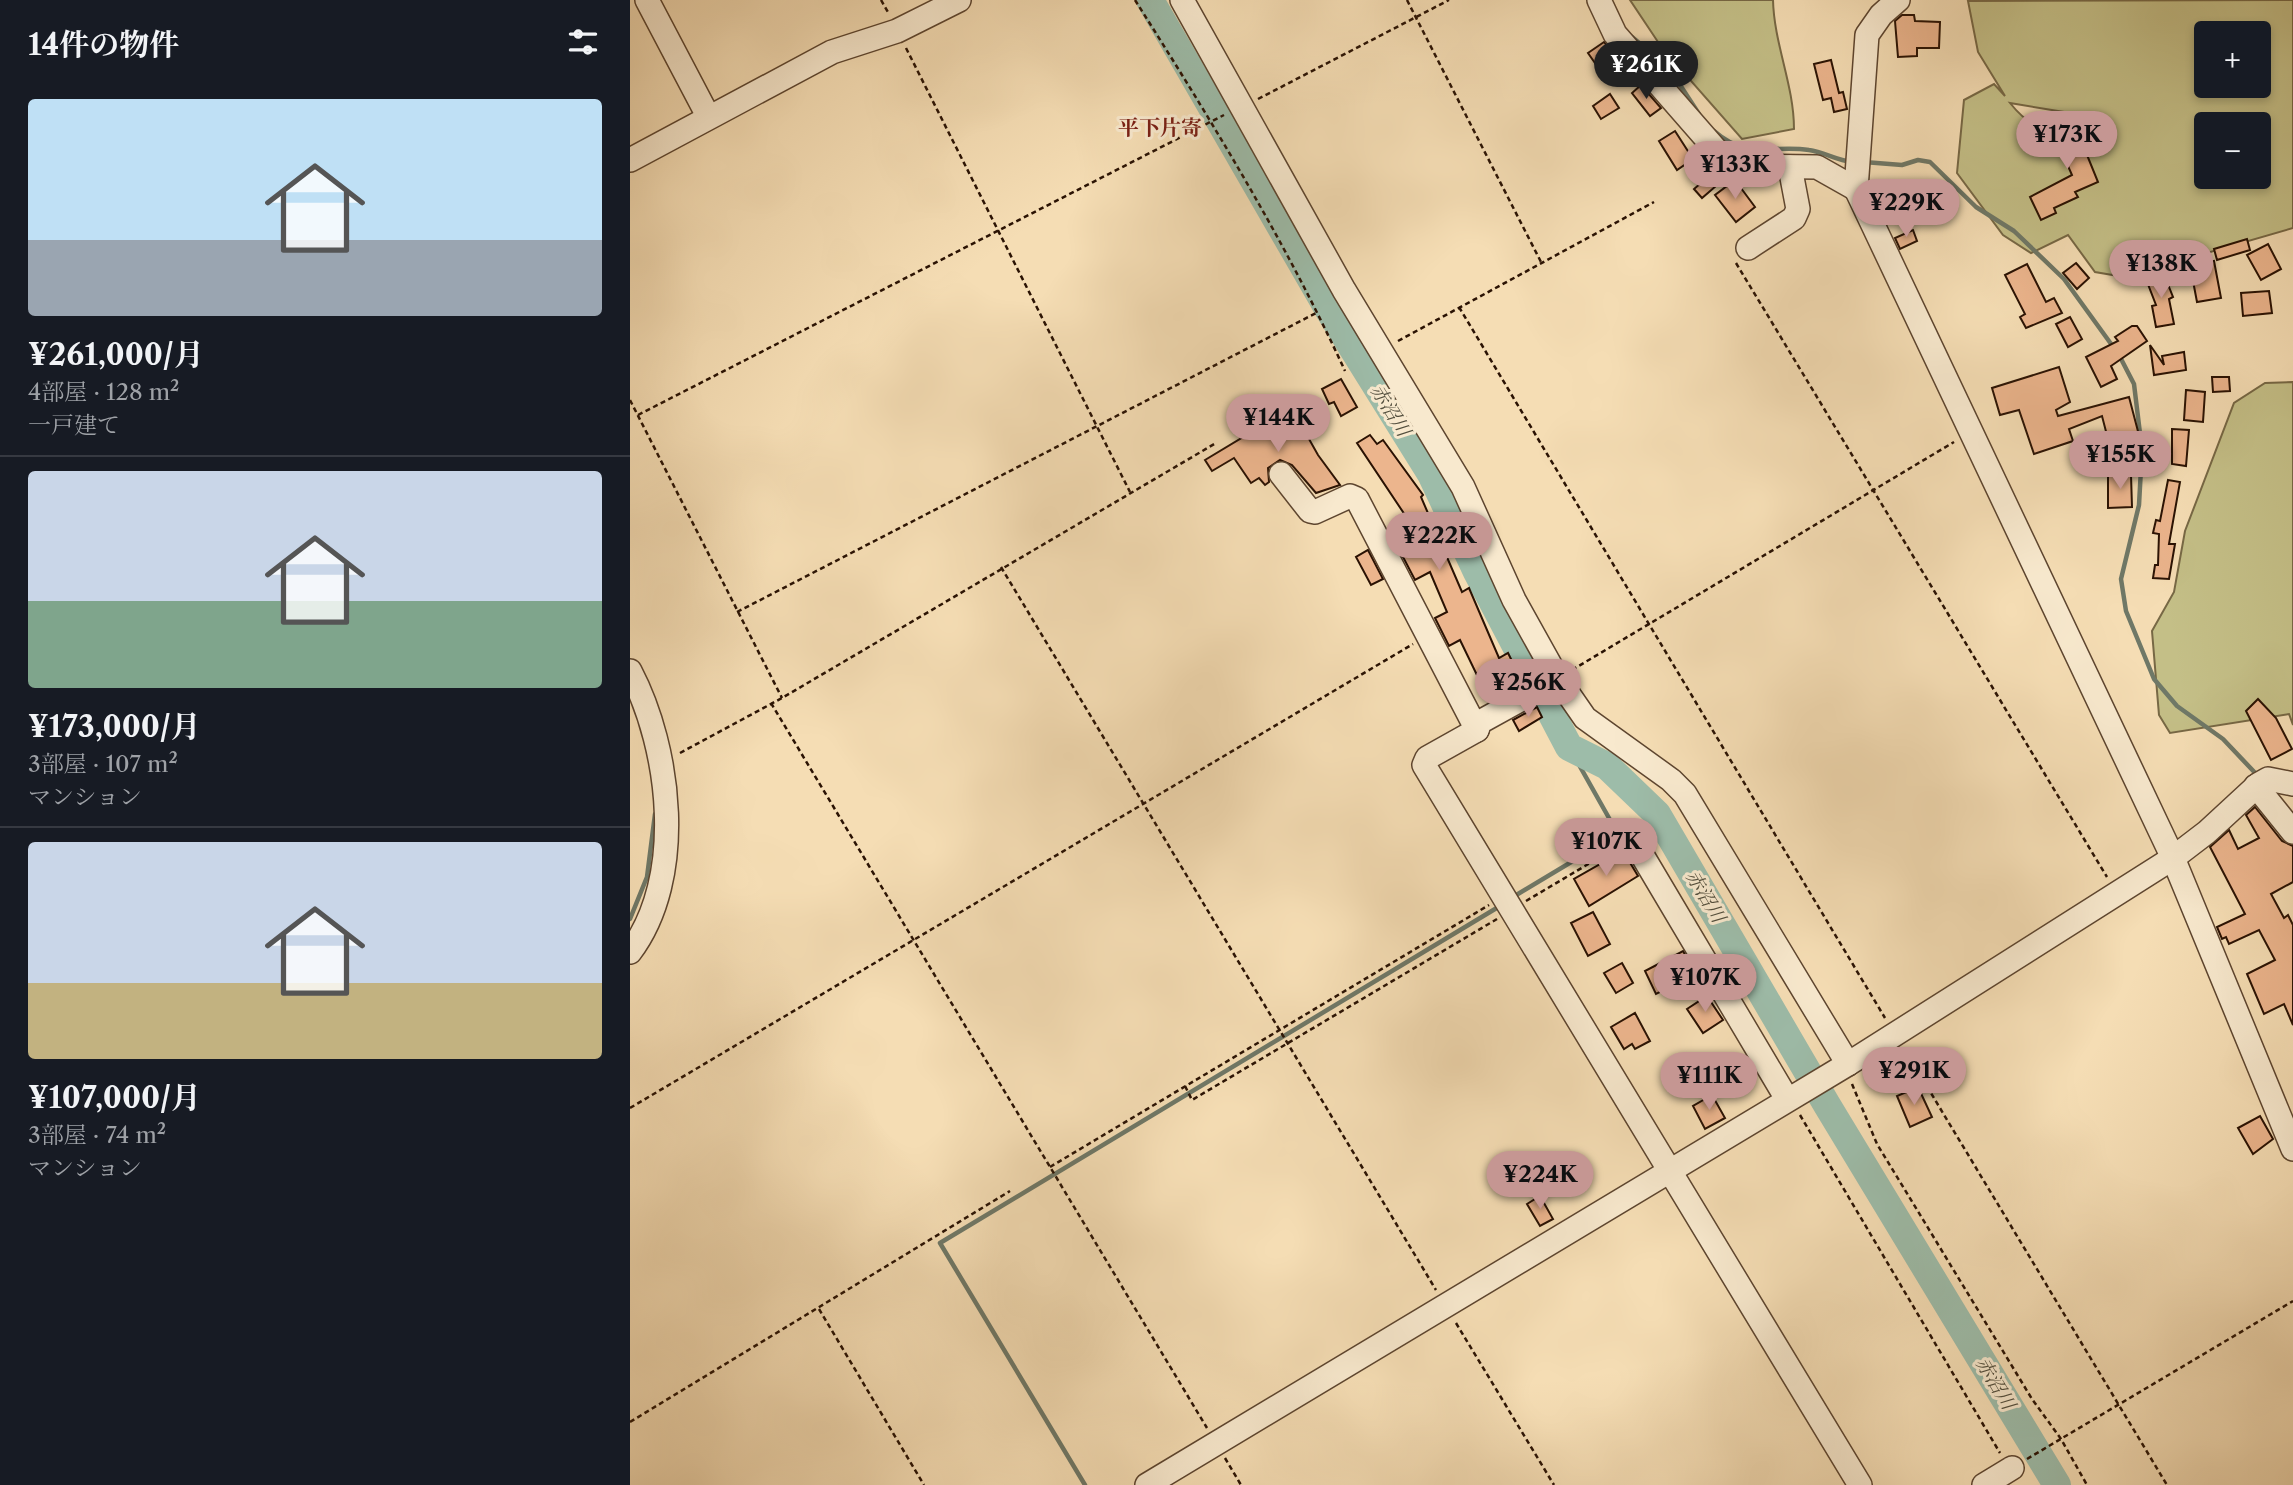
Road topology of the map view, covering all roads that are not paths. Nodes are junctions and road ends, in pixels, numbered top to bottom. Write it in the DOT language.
graph roads {
  1 [pos="647,0"];
  2 [pos="959,0"];
  3 [pos="1182,0"];
  4 [pos="1598,0"];
  5 [pos="1898,0"];
  6 [pos="708,116"];
  7 [pos="630,160"];
  8 [pos="1790,167"];
  9 [pos="1857,171"];
  10 [pos="1748,248"];
  11 [pos="1280,474"];
  12 [pos="630,671"];
  13 [pos="1546,686"];
  14 [pos="1477,730"];
  15 [pos="2261,783"];
  16 [pos="2293,784"];
  17 [pos="2293,832"];
  18 [pos="1632,838"];
  19 [pos="2173,858"];
  20 [pos="630,952"];
  21 [pos="1843,1066"];
  22 [pos="1792,1097"];
  23 [pos="2293,1149"];
  24 [pos="1669,1170"];
  25 [pos="2011,1469"];
  26 [pos="1147,1485"];
  27 [pos="1860,1485"];
  28 [pos="1984,1485"];
  1 -- 6 [label="street"];
  2 -- 6 [label="street"];
  3 -- 13 [label="street"];
  4 -- 8 [label="street"];
  5 -- 9 [label="street"];
  6 -- 7 [label="street"];
  8 -- 9 [label="street"];
  8 -- 10 [label="street"];
  9 -- 19 [label="street"];
  11 -- 14 [label="street"];
  12 -- 20 [label="street"];
  13 -- 14 [label="street"];
  13 -- 21 [label="street"];
  14 -- 24 [label="street"];
  15 -- 16 [label="street"];
  15 -- 17 [label="street"];
  15 -- 19 [label="street"];
  18 -- 22 [label="street"];
  19 -- 21 [label="street"];
  19 -- 23 [label="street"];
  21 -- 22 [label="street"];
  22 -- 24 [label="street"];
  24 -- 26 [label="street"];
  24 -- 27 [label="street"];
  25 -- 28 [label="street"];
}
